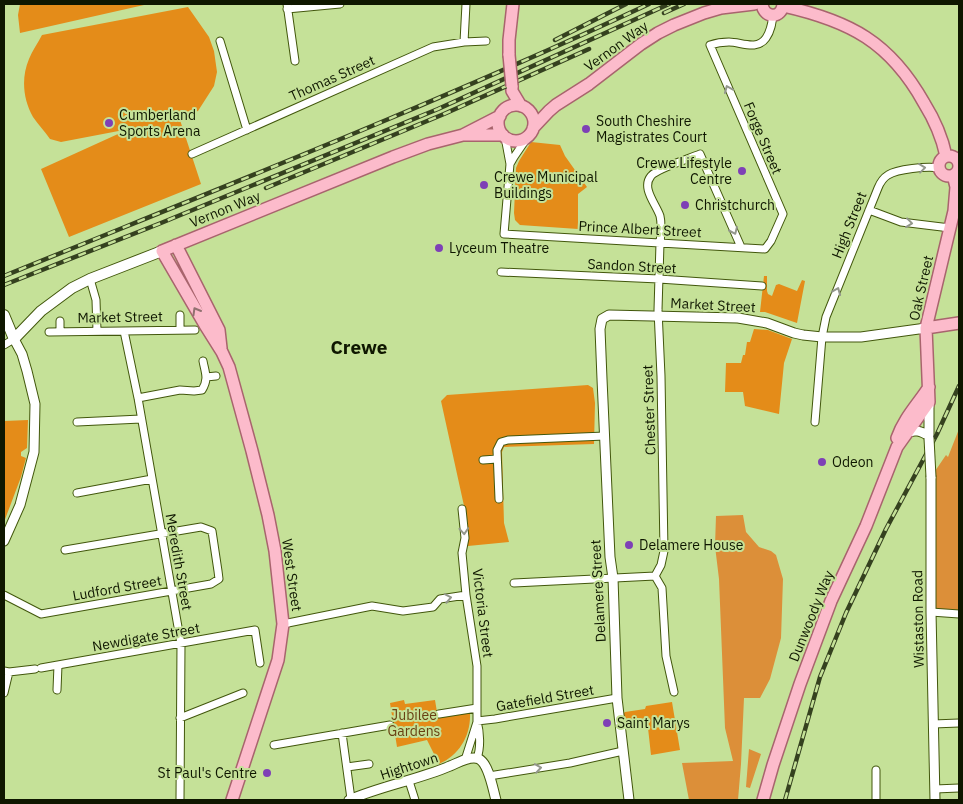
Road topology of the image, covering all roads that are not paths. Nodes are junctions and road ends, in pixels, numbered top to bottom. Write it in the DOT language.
graph roads {
  1 [pos="340,4"];
  2 [pos="466,4"];
  3 [pos="513,4"];
  4 [pos="759,4"];
  5 [pos="783,5"];
  6 [pos="287,6"];
  7 [pos="773,15"];
  8 [pos="220,41"];
  9 [pos="486,41"];
  10 [pos="464,42"];
  11 [pos="295,62"];
  12 [pos="512,89"];
  13 [pos="556,105"];
  14 [pos="523,107"];
  15 [pos="502,113"];
  16 [pos="247,130"];
  17 [pos="531,132"];
  18 [pos="464,135"];
  19 [pos="504,136"];
  20 [pos="192,154"];
  21 [pos="946,156"];
  22 [pos="959,163"];
  23 [pos="510,164"];
  24 [pos="939,168"];
  25 [pos="953,175"];
  26 [pos="869,210"];
  27 [pos="950,228"];
  28 [pos="771,241"];
  29 [pos="660,242"];
  30 [pos="176,246"];
  31 [pos="741,247"];
  32 [pos="162,251"];
  33 [pos="501,272"];
  34 [pos="90,279"];
  35 [pos="659,279"];
  36 [pos="762,286"];
  37 [pos="4,315"];
  38 [pos="180,315"];
  39 [pos="658,316"];
  40 [pos="602,319"];
  41 [pos="60,321"];
  42 [pos="959,323"];
  43 [pos="926,328"];
  44 [pos="180,330"];
  45 [pos="196,330"];
  46 [pos="124,331"];
  47 [pos="49,332"];
  48 [pos="60,332"];
  49 [pos="97,332"];
  50 [pos="822,337"];
  51 [pos="14,339"];
  52 [pos="4,345"];
  53 [pos="222,352"];
  54 [pos="203,360"];
  55 [pos="216,376"];
  56 [pos="206,377"];
  57 [pos="929,386"];
  58 [pos="138,398"];
  59 [pos="930,402"];
  60 [pos="141,419"];
  61 [pos="77,422"];
  62 [pos="815,422"];
  63 [pos="906,433"];
  64 [pos="604,436"];
  65 [pos="929,437"];
  66 [pos="897,447"];
  67 [pos="497,459"];
  68 [pos="483,460"];
  69 [pos="152,479"];
  70 [pos="77,493"];
  71 [pos="499,499"];
  72 [pos="462,509"];
  73 [pos="162,534"];
  74 [pos="4,542"];
  75 [pos="65,550"];
  76 [pos="655,576"];
  77 [pos="613,578"];
  78 [pos="514,583"];
  79 [pos="172,591"];
  80 [pos="4,595"];
  81 [pos="466,595"];
  82 [pos="931,612"];
  83 [pos="959,614"];
  84 [pos="284,624"];
  85 [pos="181,644"];
  86 [pos="260,663"];
  87 [pos="58,666"];
  88 [pos="6,672"];
  89 [pos="57,690"];
  90 [pos="674,692"];
  91 [pos="4,693"];
  92 [pos="243,693"];
  93 [pos="617,698"];
  94 [pos="477,708"];
  95 [pos="439,714"];
  96 [pos="180,718"];
  97 [pos="477,721"];
  98 [pos="959,723"];
  99 [pos="390,724"];
  100 [pos="934,724"];
  101 [pos="342,733"];
  102 [pos="274,745"];
  103 [pos="623,751"];
  104 [pos="477,758"];
  105 [pos="465,760"];
  106 [pos="369,764"];
  107 [pos="347,767"];
  108 [pos="876,770"];
  109 [pos="490,776"];
  110 [pos="409,781"];
  111 [pos="959,788"];
  112 [pos="935,789"];
  113 [pos="364,798"];
  114 [pos="180,800"];
  115 [pos="232,800"];
  116 [pos="350,800"];
  117 [pos="415,800"];
  118 [pos="496,800"];
  119 [pos="630,800"];
  120 [pos="763,800"];
  121 [pos="876,800"];
  122 [pos="935,800"];
  1 -- 6 [label="street"];
  2 -- 10 [label="street"];
  3 -- 12 [label="main road, bridge"];
  4 -- 7 [label="main road, Vernon Way"];
  4 -- 13 [label="main road, Vernon Way"];
  5 -- 7 [label="main road"];
  5 -- 21 [label="main road"];
  6 -- 11 [label="street"];
  28 -- 7 [label="street, Forge Street, one-way"];
  8 -- 16 [label="street"];
  9 -- 10 [label="street, Thomas Street"];
  10 -- 16 [label="street, Thomas Street"];
  12 -- 14 [label="main road"];
  12 -- 15 [label="main road"];
  13 -- 14 [label="main road, Vernon Way"];
  13 -- 17 [label="main road, Vernon Way"];
  14 -- 15 [label="main road"];
  14 -- 17 [label="main road"];
  15 -- 18 [label="main road, Vernon Way"];
  15 -- 19 [label="main road"];
  16 -- 20 [label="street, Thomas Street"];
  17 -- 19 [label="main road"];
  17 -- 23 [label="street"];
  18 -- 19 [label="main road, Vernon Way"];
  18 -- 30 [label="main road, Vernon Way"];
  19 -- 23 [label="street"];
  21 -- 22 [label="main road"];
  21 -- 24 [label="main road"];
  22 -- 25 [label="main road"];
  23 -- 29 [label="street, Prince Albert Street"];
  24 -- 25 [label="main road"];
  26 -- 24 [label="street, High Street, one-way"];
  25 -- 27 [label="main road, Oak Street"];
  26 -- 27 [label="street, one-way"];
  50 -- 26 [label="street, High Street, one-way"];
  27 -- 43 [label="main road, Oak Street"];
  28 -- 31 [label="street, Prince Albert Street"];
  29 -- 31 [label="street, Prince Albert Street"];
  29 -- 31 [label="street, Chester Street, one-way"];
  29 -- 35 [label="street, Chester Street"];
  30 -- 32 [label="main road, Vernon Way"];
  30 -- 53 [label="main road, West Street"];
  32 -- 34 [label="main road, Vernon Way"];
  53 -- 32 [label="main road, West Street, one-way"];
  33 -- 35 [label="street, Sandon Street"];
  34 -- 49 [label="street"];
  34 -- 51 [label="main road, Vernon Way"];
  35 -- 36 [label="street, Sandon Street"];
  35 -- 39 [label="street, Chester Street"];
  37 -- 51 [label="main road"];
  38 -- 44 [label="street, Market Street"];
  39 -- 40 [label="street, Market Street"];
  39 -- 50 [label="street, Market Street"];
  39 -- 76 [label="street, Chester Street"];
  40 -- 64 [label="street, Delamere Street"];
  41 -- 48 [label="street, Market Street"];
  42 -- 43 [label="main road"];
  43 -- 50 [label="street, Market Street"];
  43 -- 57 [label="main road, Oak Street"];
  44 -- 45 [label="street, Market Street"];
  44 -- 46 [label="street, Market Street"];
  46 -- 49 [label="street, Market Street"];
  46 -- 58 [label="street, Meredith Street"];
  47 -- 48 [label="street, Market Street"];
  48 -- 49 [label="street, Market Street"];
  50 -- 62 [label="street, High Street"];
  51 -- 52 [label="street"];
  51 -- 74 [label="street"];
  53 -- 84 [label="main road, West Street"];
  54 -- 56 [label="street"];
  55 -- 56 [label="street"];
  56 -- 58 [label="street"];
  57 -- 59 [label="main road, Oak Street"];
  57 -- 66 [label="main road, Dunwoody Way"];
  58 -- 60 [label="street, Meredith Street"];
  59 -- 63 [label="main road, Dunwoody Way"];
  59 -- 65 [label="street, Oak Street"];
  60 -- 61 [label="street"];
  60 -- 69 [label="street, Meredith Street"];
  63 -- 65 [label="street"];
  63 -- 66 [label="main road, Dunwoody Way"];
  64 -- 67 [label="street"];
  64 -- 77 [label="street, Delamere Street"];
  65 -- 82 [label="street, Wistaston Road, bridge"];
  66 -- 120 [label="main road, Dunwoody Way"];
  67 -- 68 [label="street"];
  67 -- 71 [label="street"];
  69 -- 70 [label="street"];
  69 -- 73 [label="street, Meredith Street"];
  72 -- 81 [label="street, Victoria Street, one-way"];
  73 -- 75 [label="street"];
  73 -- 79 [label="street, Meredith Street"];
  73 -- 79 [label="street, Ludford Street"];
  76 -- 77 [label="street"];
  76 -- 90 [label="street"];
  77 -- 78 [label="street"];
  77 -- 93 [label="street, Delamere Street"];
  79 -- 80 [label="street, Ludford Street"];
  79 -- 85 [label="street, Meredith Street"];
  84 -- 81 [label="street, one-way"];
  81 -- 94 [label="street, Victoria Street"];
  82 -- 83 [label="street"];
  82 -- 100 [label="street, Wistaston Road"];
  84 -- 115 [label="main road, West Street"];
  85 -- 86 [label="street, Newdigate Street"];
  85 -- 87 [label="street, Newdigate Street"];
  85 -- 96 [label="street, Meredith Street"];
  87 -- 88 [label="street, Newdigate Street"];
  87 -- 89 [label="street"];
  88 -- 91 [label="street"];
  92 -- 96 [label="street"];
  93 -- 97 [label="street, Gatefield Street"];
  93 -- 103 [label="street, Delamere Street"];
  94 -- 95 [label="street"];
  94 -- 97 [label="street, Victoria Street"];
  96 -- 114 [label="street, Meredith Street"];
  97 -- 104 [label="street, Victoria Street"];
  97 -- 105 [label="street, Victoria Street"];
  98 -- 100 [label="street"];
  99 -- 101 [label="street"];
  100 -- 112 [label="street, Wistaston Road"];
  101 -- 102 [label="street"];
  101 -- 107 [label="street"];
  109 -- 103 [label="street, one-way"];
  103 -- 119 [label="street, Delamere Street"];
  104 -- 105 [label="street, Hightown"];
  104 -- 109 [label="street"];
  105 -- 110 [label="street, Hightown"];
  106 -- 107 [label="street"];
  107 -- 116 [label="street"];
  108 -- 121 [label="street"];
  109 -- 118 [label="street"];
  110 -- 113 [label="street, Hightown"];
  110 -- 117 [label="street"];
  111 -- 112 [label="street"];
  112 -- 122 [label="street, Wistaston Road"];
  113 -- 116 [label="street, Hightown"];
}
